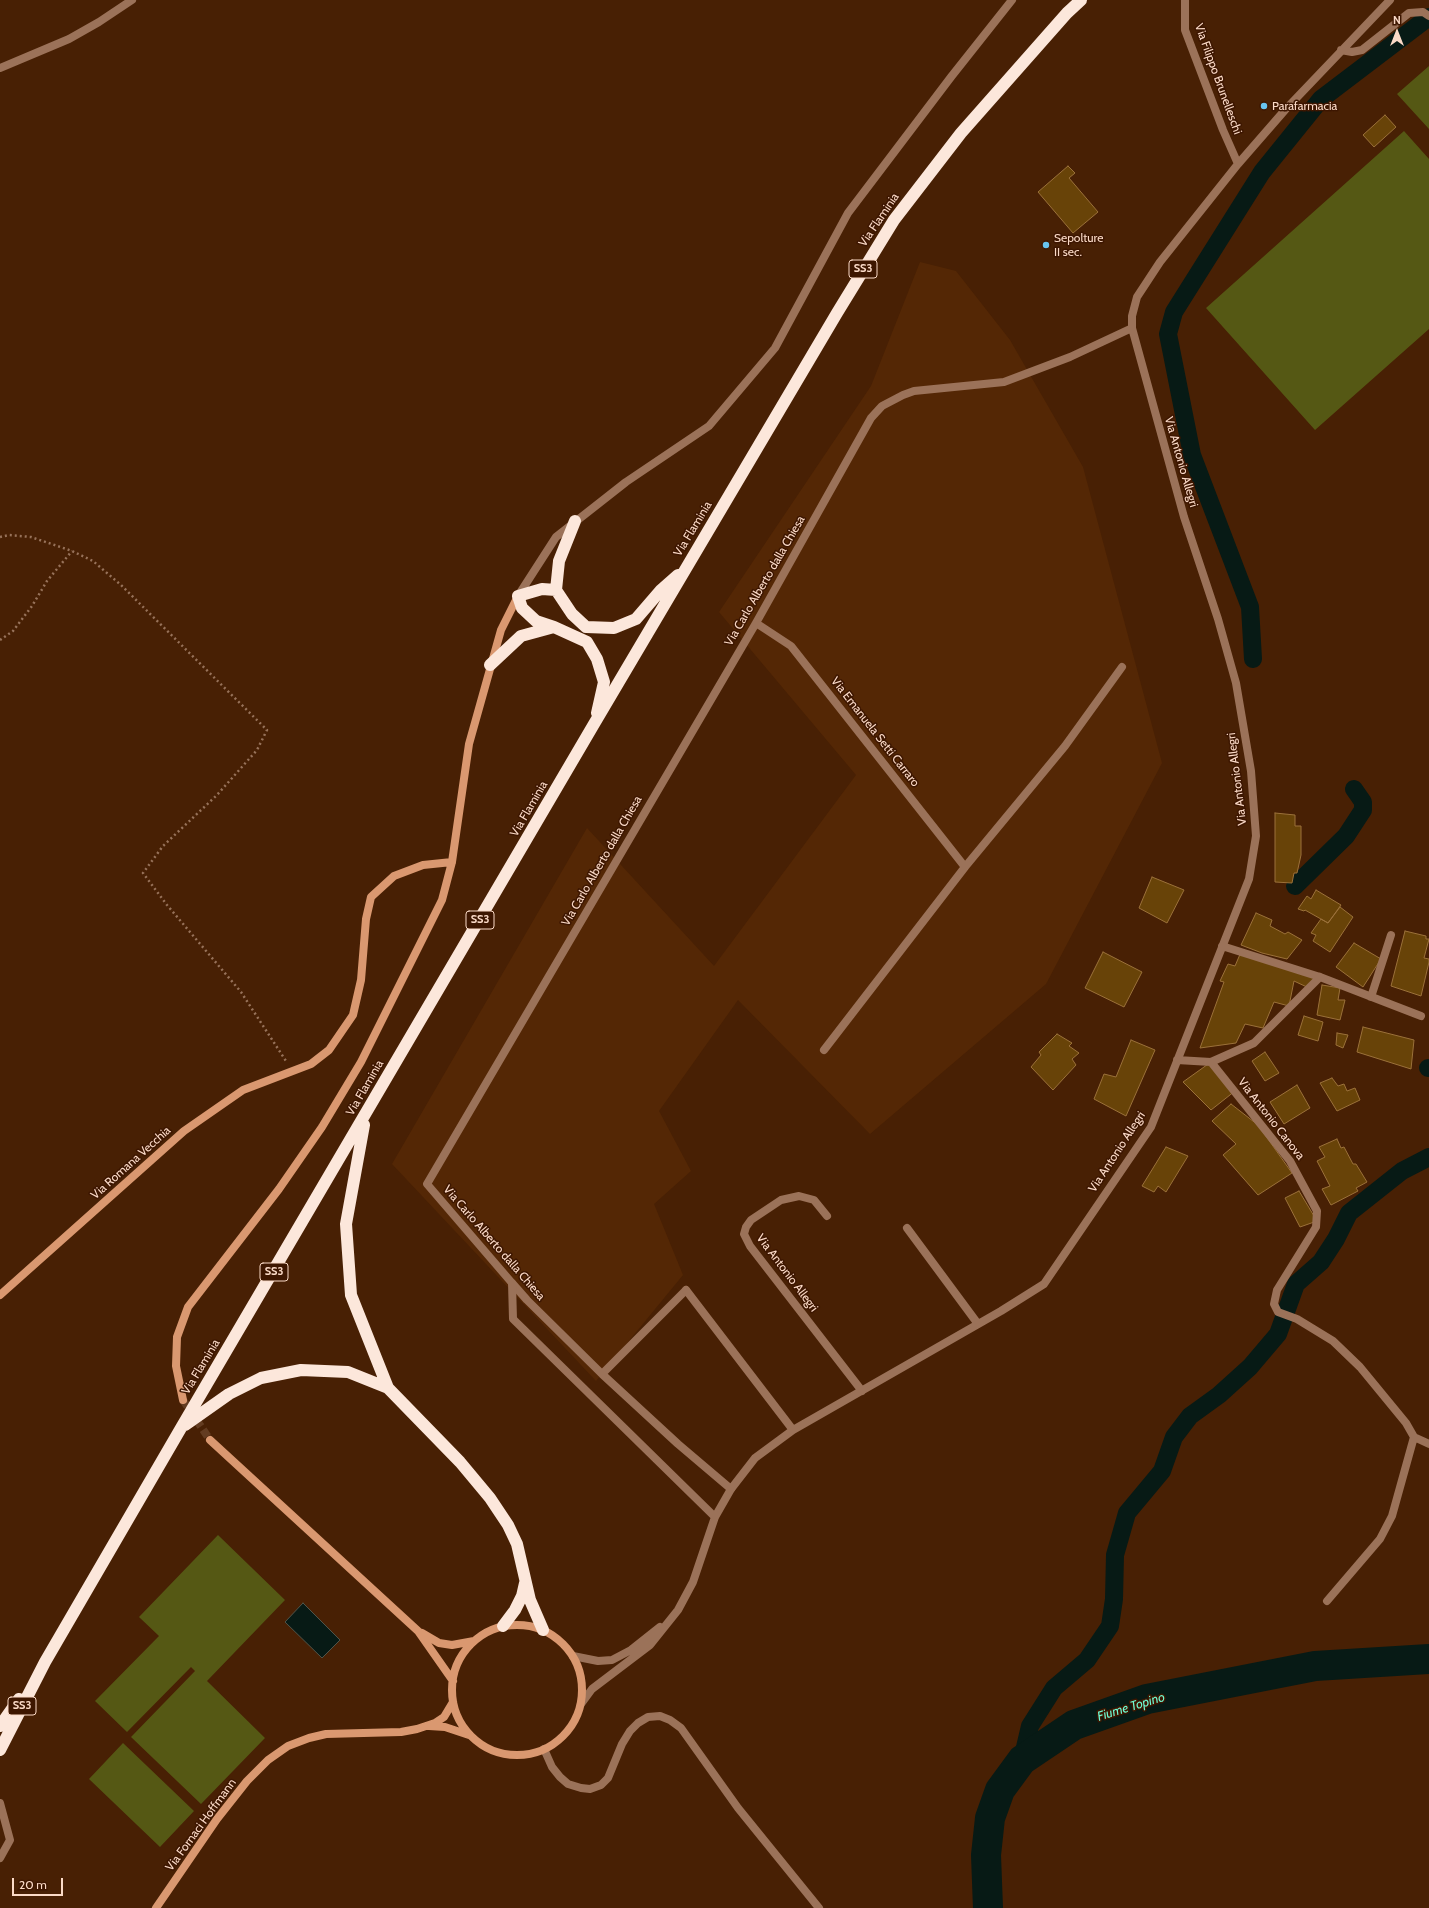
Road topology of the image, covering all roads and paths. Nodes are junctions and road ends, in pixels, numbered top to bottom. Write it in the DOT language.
graph roads {
  1 [pos="132,0"];
  2 [pos="1012,0"];
  3 [pos="1081,0"];
  4 [pos="1185,0"];
  5 [pos="1390,0"];
  6 [pos="1426,14"];
  7 [pos="1341,50"];
  8 [pos="0,68"];
  9 [pos="1238,164"];
  10 [pos="1160,262"];
  11 [pos="1132,328"];
  12 [pos="575,521"];
  13 [pos="0,537"];
  14 [pos="72,551"];
  15 [pos="686,568"];
  16 [pos="556,590"];
  17 [pos="518,596"];
  18 [pos="756,623"];
  19 [pos="554,627"];
  20 [pos="0,640"];
  21 [pos="490,665"];
  22 [pos="1122,667"];
  23 [pos="594,724"];
  24 [pos="452,862"];
  25 [pos="965,866"];
  26 [pos="1391,935"];
  27 [pos="1222,946"];
  28 [pos="1320,978"];
  29 [pos="1371,997"];
  30 [pos="1421,1016"];
  31 [pos="824,1050"];
  32 [pos="1177,1060"];
  33 [pos="1211,1062"];
  34 [pos="293,1071"];
  35 [pos="365,1116"];
  36 [pos="827,1216"];
  37 [pos="907,1228"];
  38 [pos="512,1283"];
  39 [pos="0,1295"];
  40 [pos="978,1324"];
  41 [pos="602,1374"];
  42 [pos="388,1388"];
  43 [pos="862,1391"];
  44 [pos="183,1400"];
  45 [pos="181,1428"];
  46 [pos="793,1430"];
  47 [pos="1414,1438"];
  48 [pos="210,1440"];
  49 [pos="1429,1444"];
  50 [pos="731,1489"];
  51 [pos="716,1517"];
  52 [pos="525,1582"];
  53 [pos="1327,1601"];
  54 [pos="678,1610"];
  55 [pos="503,1626"];
  56 [pos="543,1630"];
  57 [pos="418,1631"];
  58 [pos="474,1641"];
  59 [pos="573,1656"];
  60 [pos="45,1662"];
  61 [pos="453,1681"];
  62 [pos="453,1702"];
  63 [pos="581,1704"];
  64 [pos="0,1726"];
  65 [pos="427,1726"];
  66 [pos="472,1737"];
  67 [pos="544,1749"];
  68 [pos="0,1750"];
  69 [pos="0,1803"];
  70 [pos="0,1858"];
  71 [pos="156,1908"];
  72 [pos="819,1908"];
  1 -- 8 [label="street"];
  2 -- 12 [label="street"];
  3 -- 15 [label="highway, Via Flaminia / SS3"];
  4 -- 9 [label="street, Via Filippo Brunelleschi"];
  5 -- 7 [label="street, Via Filippo Brunelleschi"];
  6 -- 7 [label="street"];
  7 -- 9 [label="street, Via Filippo Brunelleschi"];
  9 -- 10 [label="street, Via Filippo Brunelleschi"];
  10 -- 11 [label="street, Via Antonio Allegri"];
  11 -- 18 [label="street, Via Carlo Alberto dalla Chiesa"];
  11 -- 27 [label="street, Via Antonio Allegri"];
  12 -- 16 [label="highway"];
  12 -- 17 [label="street"];
  13 -- 14 [label="path"];
  14 -- 20 [label="path"];
  14 -- 34 [label="path"];
  15 -- 16 [label="highway"];
  15 -- 23 [label="highway, Via Flaminia / SS3"];
  16 -- 17 [label="highway"];
  17 -- 19 [label="highway"];
  17 -- 21 [label="main road"];
  18 -- 25 [label="street, Via Emanuela Setti Carraro"];
  18 -- 38 [label="street, Via Carlo Alberto dalla Chiesa"];
  19 -- 21 [label="highway"];
  19 -- 23 [label="highway"];
  21 -- 24 [label="main road"];
  22 -- 25 [label="street"];
  23 -- 35 [label="highway, Via Flaminia / SS3"];
  24 -- 34 [label="main road, Via Romana Vecchia"];
  24 -- 44 [label="main road"];
  25 -- 31 [label="street"];
  26 -- 29 [label="street"];
  27 -- 28 [label="street"];
  27 -- 32 [label="street, Via Antonio Allegri"];
  28 -- 29 [label="street"];
  28 -- 33 [label="street"];
  29 -- 30 [label="street"];
  32 -- 33 [label="street"];
  32 -- 40 [label="street, Via Antonio Allegri"];
  33 -- 47 [label="street, Via Antonio Canova"];
  34 -- 39 [label="main road, Via Romana Vecchia"];
  35 -- 42 [label="highway"];
  35 -- 45 [label="highway, Via Flaminia / SS3"];
  36 -- 43 [label="street, Via Antonio Allegri"];
  37 -- 40 [label="street"];
  38 -- 41 [label="street, Via Carlo Alberto dalla Chiesa"];
  38 -- 51 [label="street"];
  40 -- 43 [label="street, Via Antonio Allegri"];
  41 -- 46 [label="street"];
  41 -- 50 [label="street, Via Carlo Alberto dalla Chiesa"];
  42 -- 45 [label="highway"];
  42 -- 52 [label="highway"];
  43 -- 46 [label="street, Via Antonio Allegri"];
  45 -- 60 [label="highway, Via Flaminia / SS3"];
  46 -- 50 [label="street, Via Antonio Allegri"];
  47 -- 49 [label="street"];
  47 -- 53 [label="street"];
  48 -- 57 [label="main road"];
  50 -- 51 [label="street, Via Antonio Allegri"];
  51 -- 54 [label="street, Via Antonio Allegri"];
  52 -- 55 [label="highway"];
  52 -- 56 [label="highway"];
  54 -- 59 [label="street"];
  54 -- 63 [label="street"];
  55 -- 56 [label="main road"];
  55 -- 58 [label="main road"];
  56 -- 59 [label="main road"];
  57 -- 58 [label="main road"];
  57 -- 61 [label="main road"];
  58 -- 61 [label="main road"];
  59 -- 63 [label="main road"];
  60 -- 64 [label="highway, SS3"];
  60 -- 68 [label="highway, SS3"];
  61 -- 62 [label="main road"];
  62 -- 65 [label="main road"];
  62 -- 66 [label="main road"];
  63 -- 67 [label="main road"];
  65 -- 66 [label="main road"];
  65 -- 71 [label="main road, Via Fornaci Hoffmann"];
  66 -- 67 [label="main road"];
  67 -- 72 [label="street"];
  69 -- 70 [label="street"];
}
